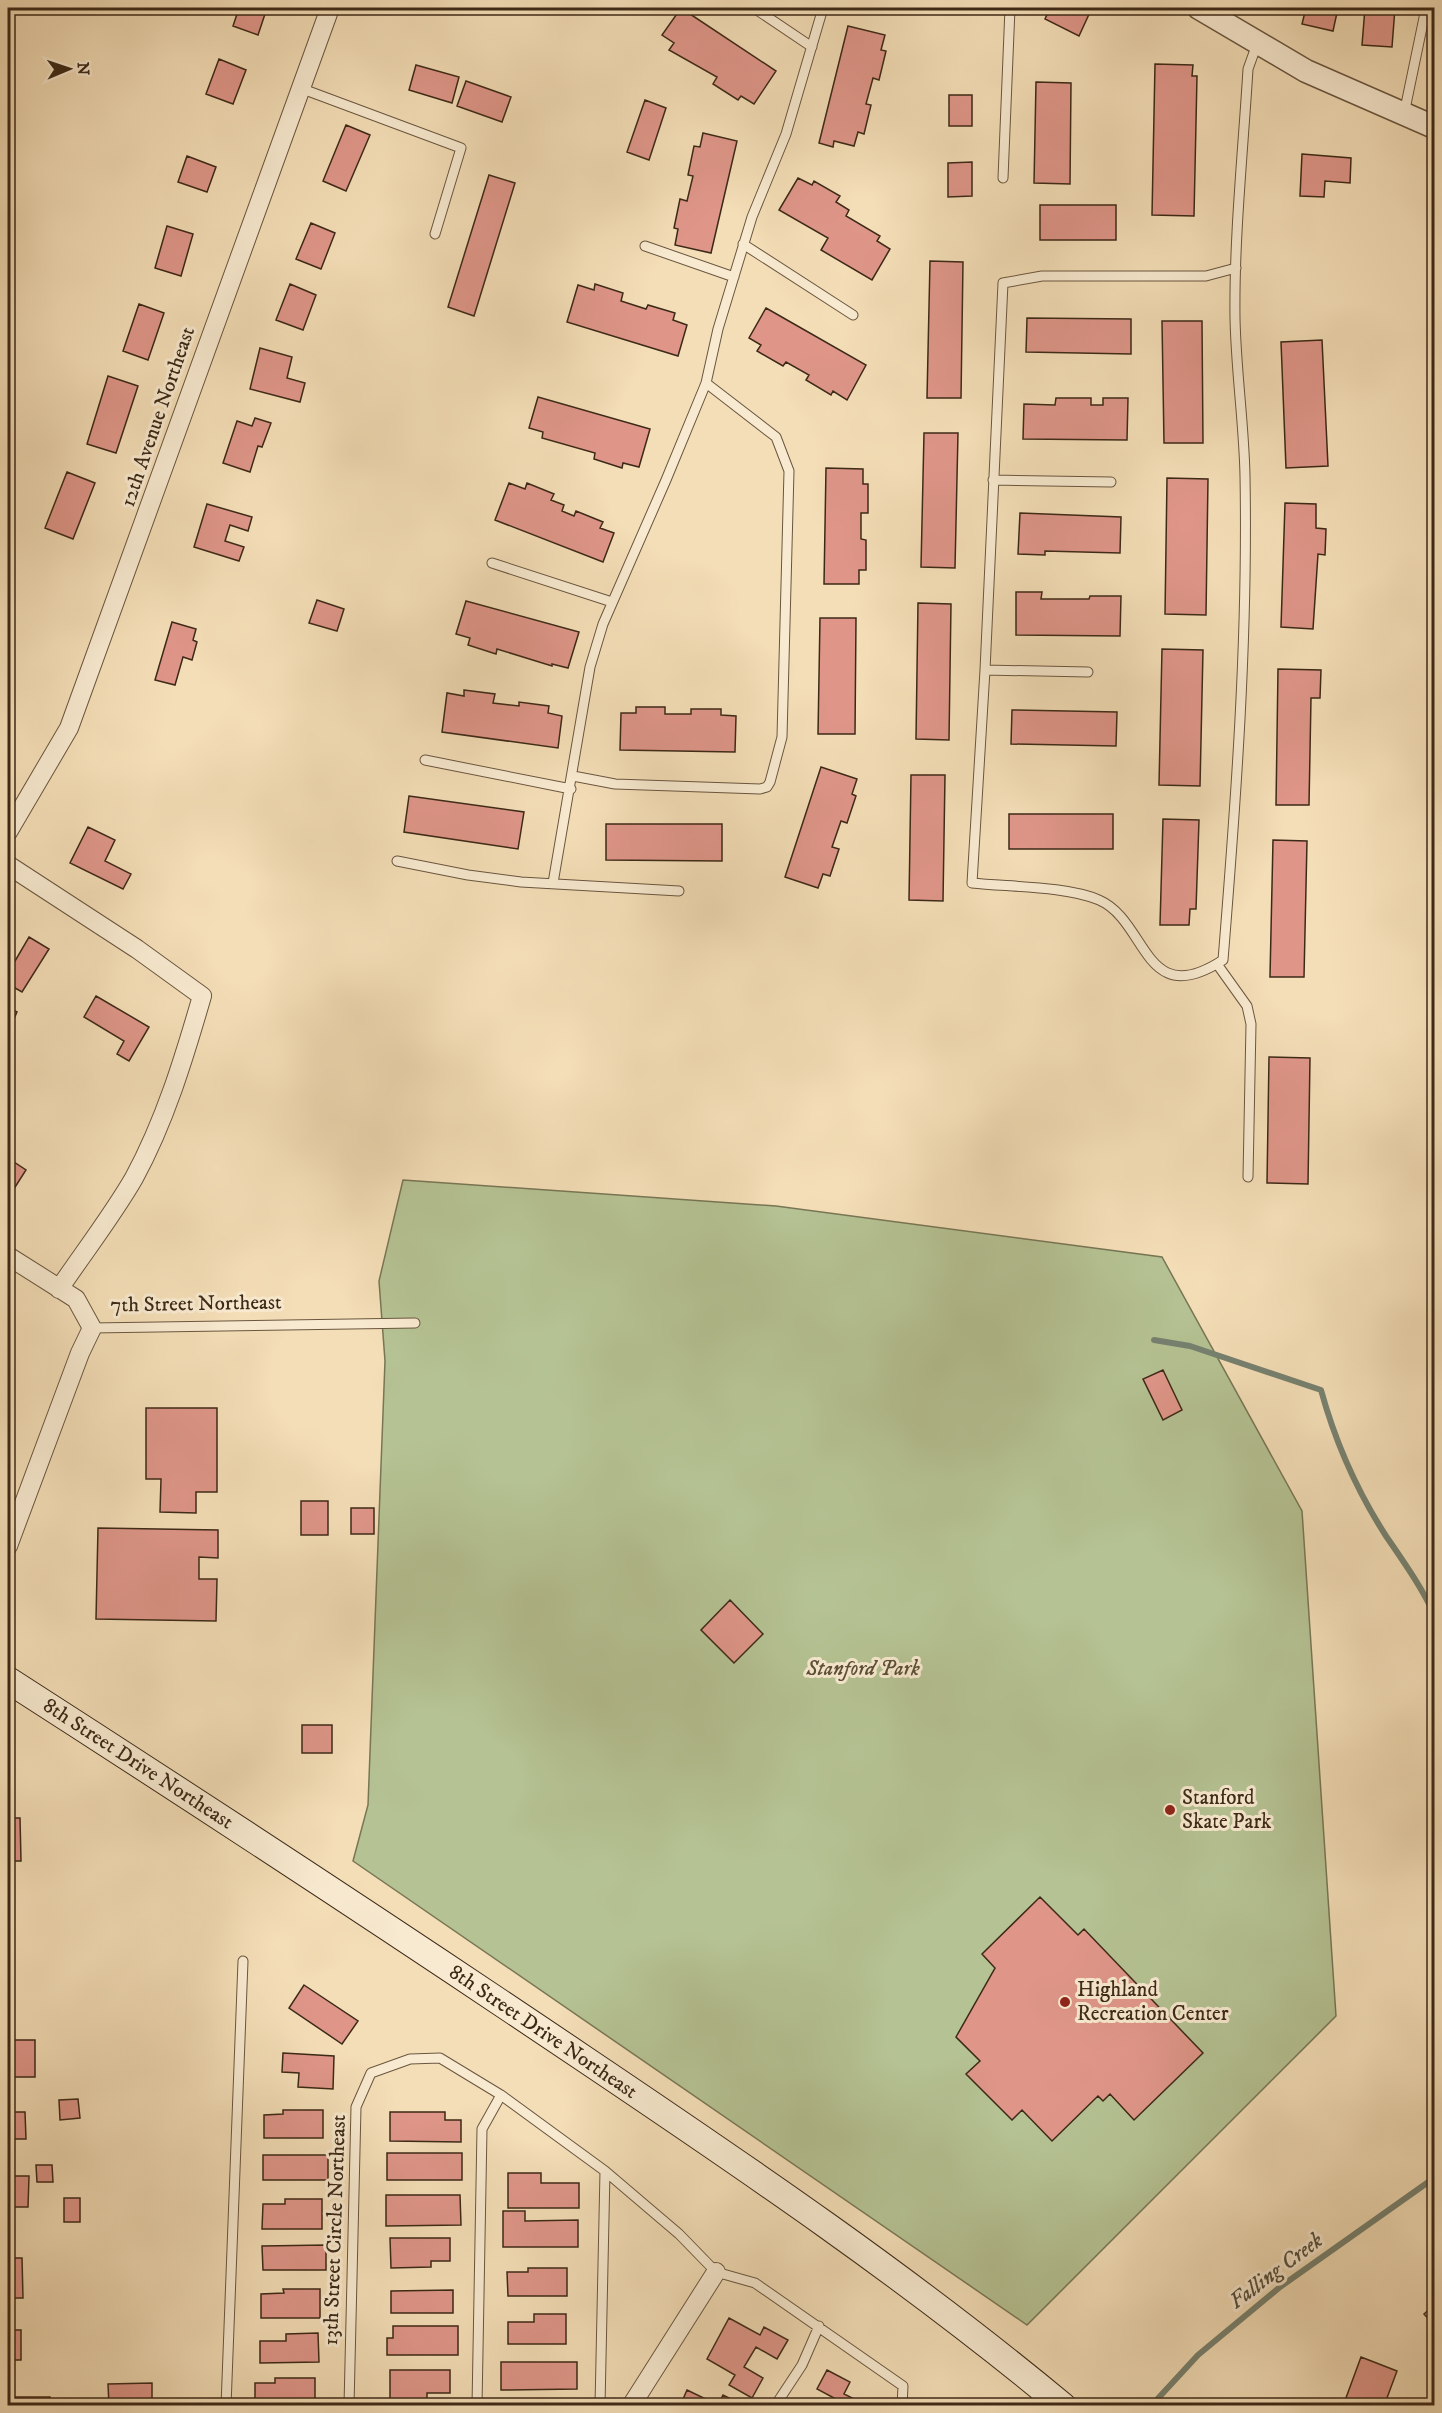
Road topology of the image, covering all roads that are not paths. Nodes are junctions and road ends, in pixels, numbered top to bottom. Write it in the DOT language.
graph roads {
  1 [pos="330,8"];
  2 [pos="754,8"];
  3 [pos="823,8"];
  4 [pos="1010,8"];
  5 [pos="1199,8"];
  6 [pos="1426,8"];
  7 [pos="1257,44"];
  8 [pos="812,47"];
  9 [pos="300,88"];
  10 [pos="1404,115"];
  11 [pos="1434,128"];
  12 [pos="1003,178"];
  13 [pos="435,234"];
  14 [pos="743,244"];
  15 [pos="645,246"];
  16 [pos="1236,268"];
  17 [pos="734,277"];
  18 [pos="854,315"];
  19 [pos="705,383"];
  20 [pos="993,480"];
  21 [pos="1111,482"];
  22 [pos="492,563"];
  23 [pos="612,602"];
  24 [pos="985,670"];
  25 [pos="1088,672"];
  26 [pos="425,760"];
  27 [pos="573,776"];
  28 [pos="571,789"];
  29 [pos="8,832"];
  30 [pos="397,861"];
  31 [pos="8,865"];
  32 [pos="552,884"];
  33 [pos="679,891"];
  34 [pos="1217,964"];
  35 [pos="1248,1177"];
  36 [pos="8,1256"];
  37 [pos="60,1289"];
  38 [pos="415,1323"];
  39 [pos="92,1328"];
  40 [pos="8,1546"];
  41 [pos="8,1680"];
  42 [pos="243,1960"];
  43 [pos="501,2095"];
  44 [pos="605,2171"];
  45 [pos="716,2272"];
  46 [pos="819,2326"];
  47 [pos="226,2406"];
  48 [pos="349,2406"];
  49 [pos="477,2406"];
  50 [pos="600,2406"];
  51 [pos="631,2406"];
  52 [pos="775,2406"];
  53 [pos="902,2406"];
  54 [pos="1063,2406"];
  1 -- 9 [label="street, 12th Avenue Northeast"];
  2 -- 8 [label="lane"];
  3 -- 8 [label="lane"];
  4 -- 12 [label="lane"];
  5 -- 7 [label="street"];
  6 -- 10 [label="lane"];
  7 -- 10 [label="street"];
  7 -- 16 [label="lane"];
  8 -- 14 [label="lane"];
  9 -- 13 [label="lane"];
  9 -- 29 [label="street, 12th Avenue Northeast"];
  10 -- 11 [label="street"];
  14 -- 17 [label="lane"];
  14 -- 18 [label="lane"];
  15 -- 17 [label="lane"];
  16 -- 20 [label="lane"];
  16 -- 34 [label="lane"];
  17 -- 19 [label="lane"];
  19 -- 23 [label="lane"];
  19 -- 27 [label="lane"];
  20 -- 21 [label="lane"];
  20 -- 24 [label="lane"];
  22 -- 23 [label="lane"];
  23 -- 27 [label="lane"];
  24 -- 25 [label="lane"];
  24 -- 34 [label="lane"];
  26 -- 28 [label="lane"];
  27 -- 28 [label="lane"];
  28 -- 32 [label="lane"];
  30 -- 32 [label="lane"];
  31 -- 37 [label="street"];
  32 -- 33 [label="lane"];
  34 -- 35 [label="lane"];
  36 -- 37 [label="street, 7th Street Northeast"];
  37 -- 39 [label="street, 7th Street Northeast"];
  38 -- 39 [label="lane, 7th Street Northeast"];
  39 -- 40 [label="street"];
  41 -- 54 [label="main road, 8th Street Drive Northeast"];
  42 -- 47 [label="lane"];
  43 -- 44 [label="lane, 13th Street Circle Northeast"];
  43 -- 48 [label="lane, 13th Street Circle Northeast"];
  43 -- 49 [label="lane"];
  44 -- 45 [label="lane, 13th Street Circle Northeast"];
  44 -- 50 [label="lane"];
  45 -- 46 [label="lane, 13th Street Circle Northeast"];
  45 -- 51 [label="street"];
  46 -- 52 [label="lane"];
  46 -- 53 [label="lane, 13th Street Circle Northeast"];
}
